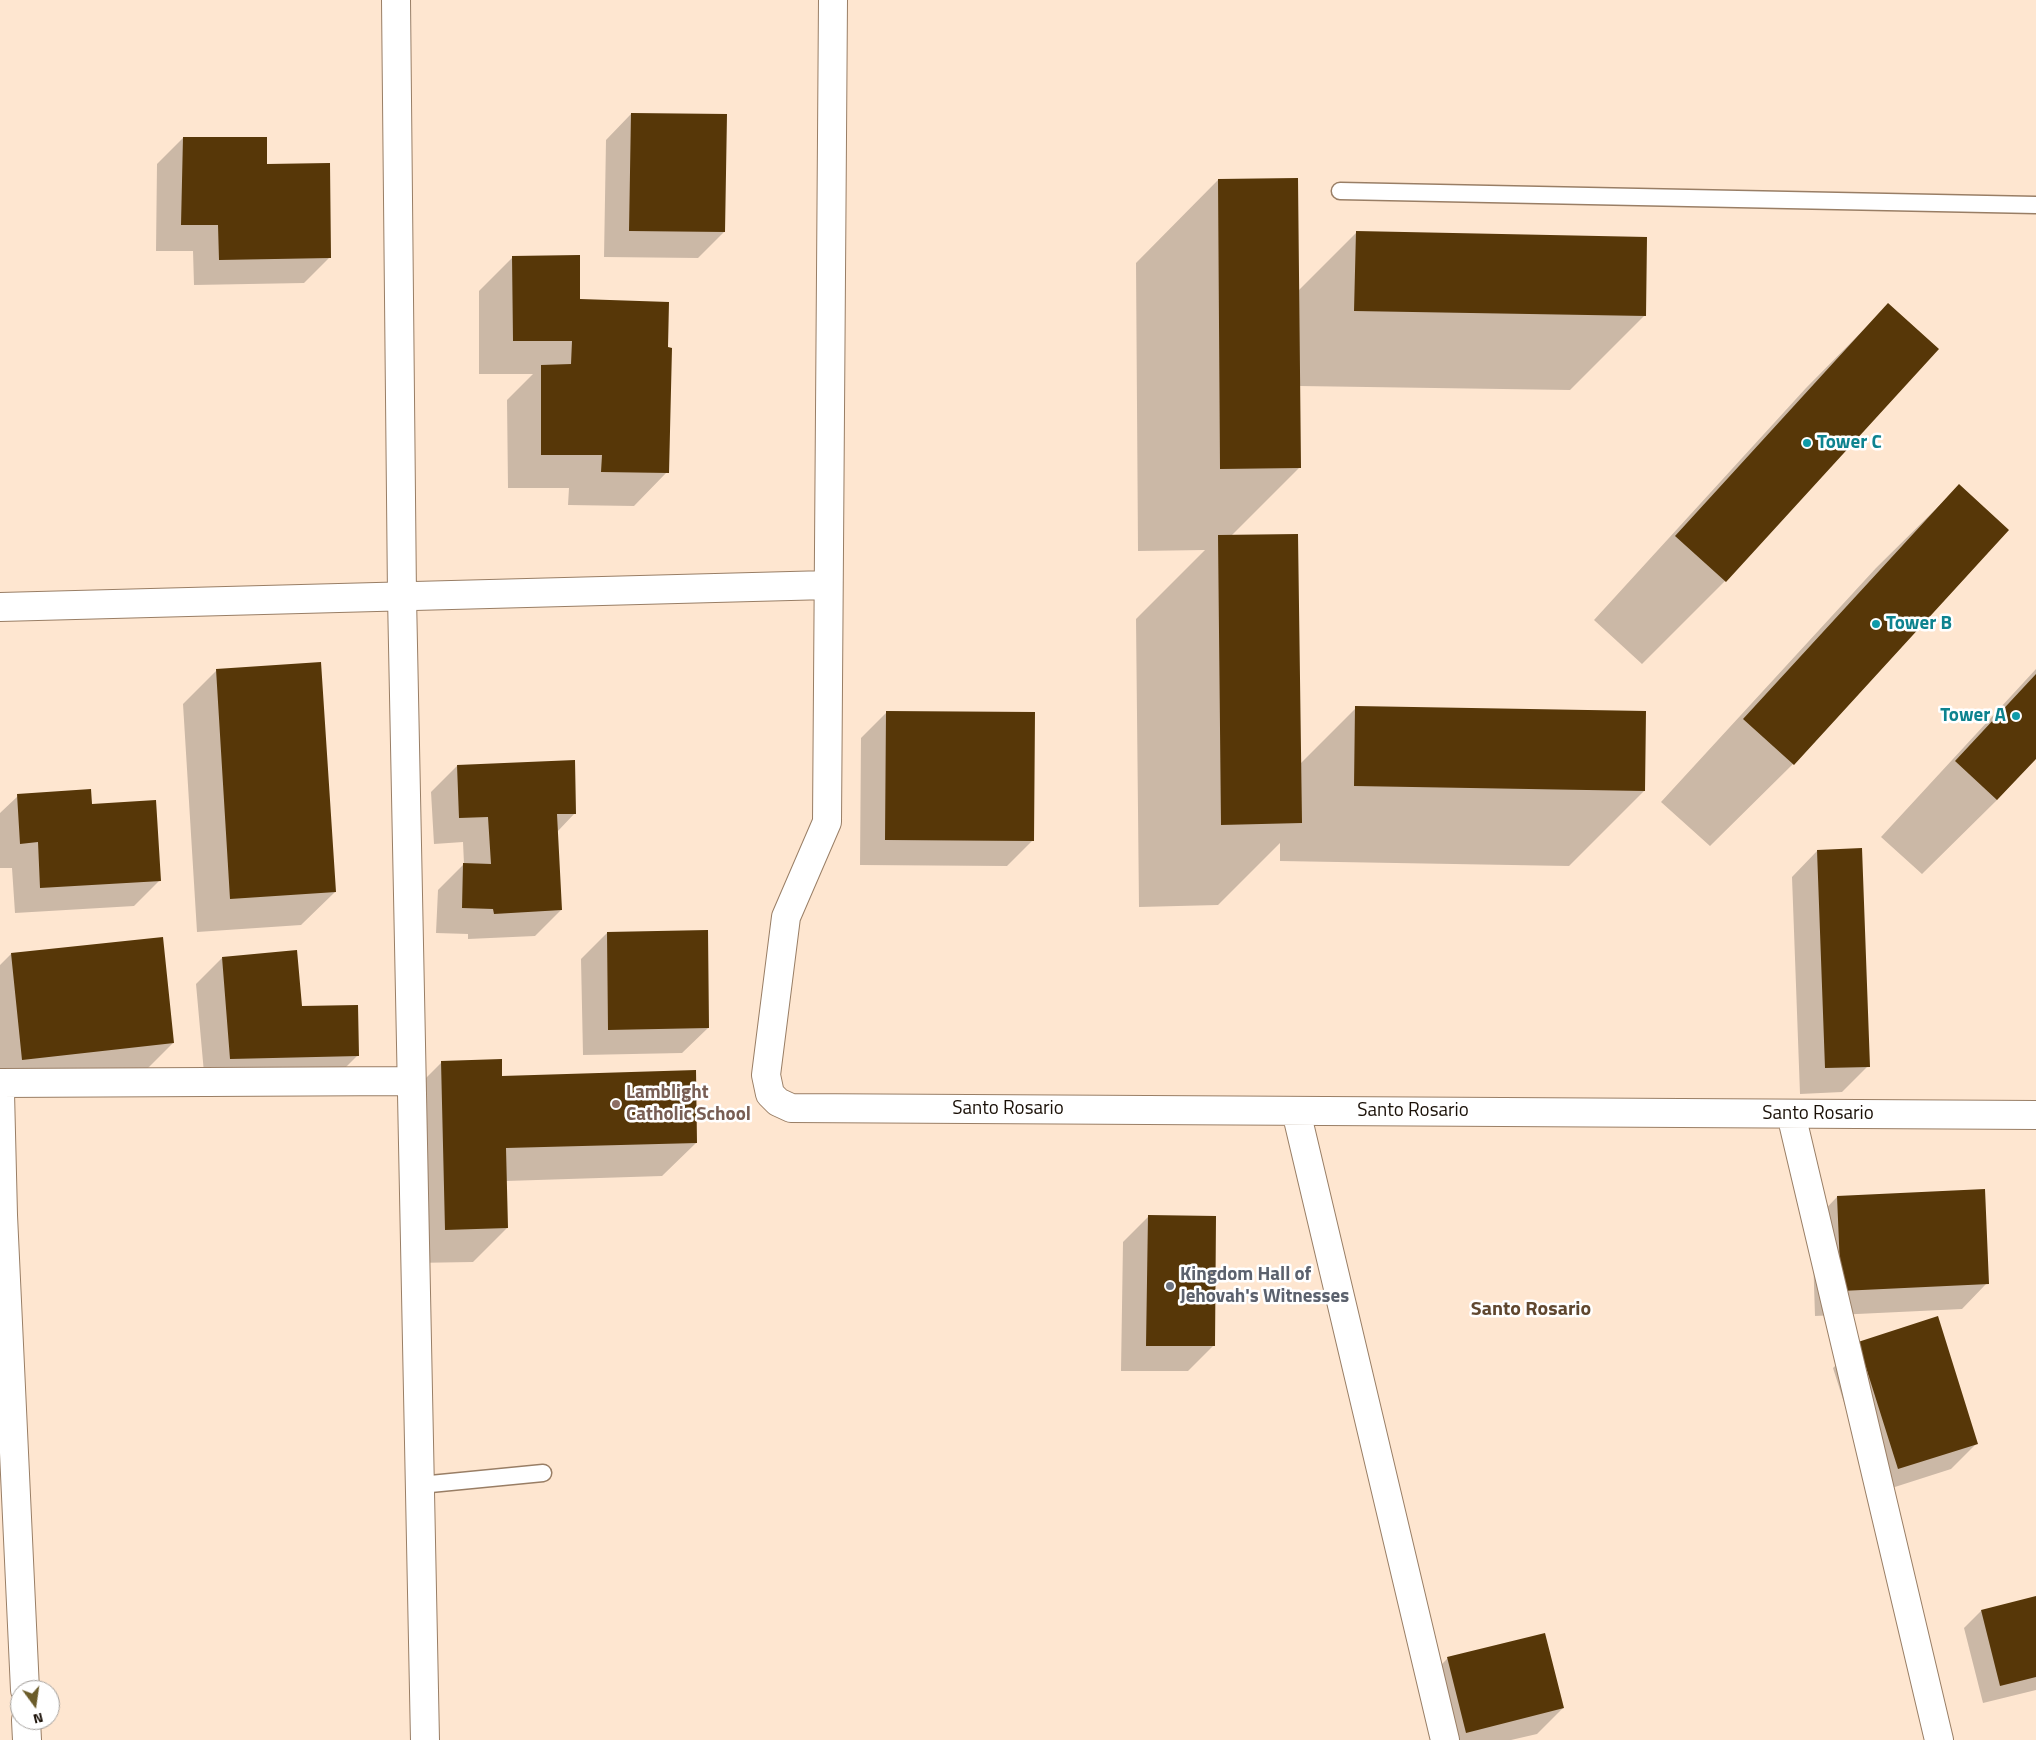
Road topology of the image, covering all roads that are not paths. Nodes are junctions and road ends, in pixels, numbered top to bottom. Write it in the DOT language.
graph roads {
  1 [pos="396,0"];
  2 [pos="833,0"];
  3 [pos="1340,191"];
  4 [pos="2036,205"];
  5 [pos="828,585"];
  6 [pos="402,596"];
  7 [pos="0,607"];
  8 [pos="412,1081"];
  9 [pos="0,1083"];
  10 [pos="0,1092"];
  11 [pos="1296,1111"];
  12 [pos="1791,1114"];
  13 [pos="2036,1115"];
  14 [pos="543,1473"];
  15 [pos="420,1485"];
  16 [pos="25,1680"];
  17 [pos="425,1740"];
  18 [pos="1445,1740"];
  19 [pos="1939,1740"];
  1 -- 6 [label="street"];
  2 -- 5 [label="street"];
  3 -- 4 [label="lane"];
  5 -- 6 [label="street"];
  5 -- 11 [label="street, Santo Rosario"];
  6 -- 7 [label="street"];
  6 -- 8 [label="street"];
  8 -- 9 [label="street"];
  8 -- 15 [label="street"];
  10 -- 16 [label="street"];
  11 -- 12 [label="street, Santo Rosario"];
  11 -- 18 [label="street"];
  12 -- 13 [label="street, Santo Rosario"];
  12 -- 19 [label="street"];
  14 -- 15 [label="lane"];
  15 -- 17 [label="street"];
}
